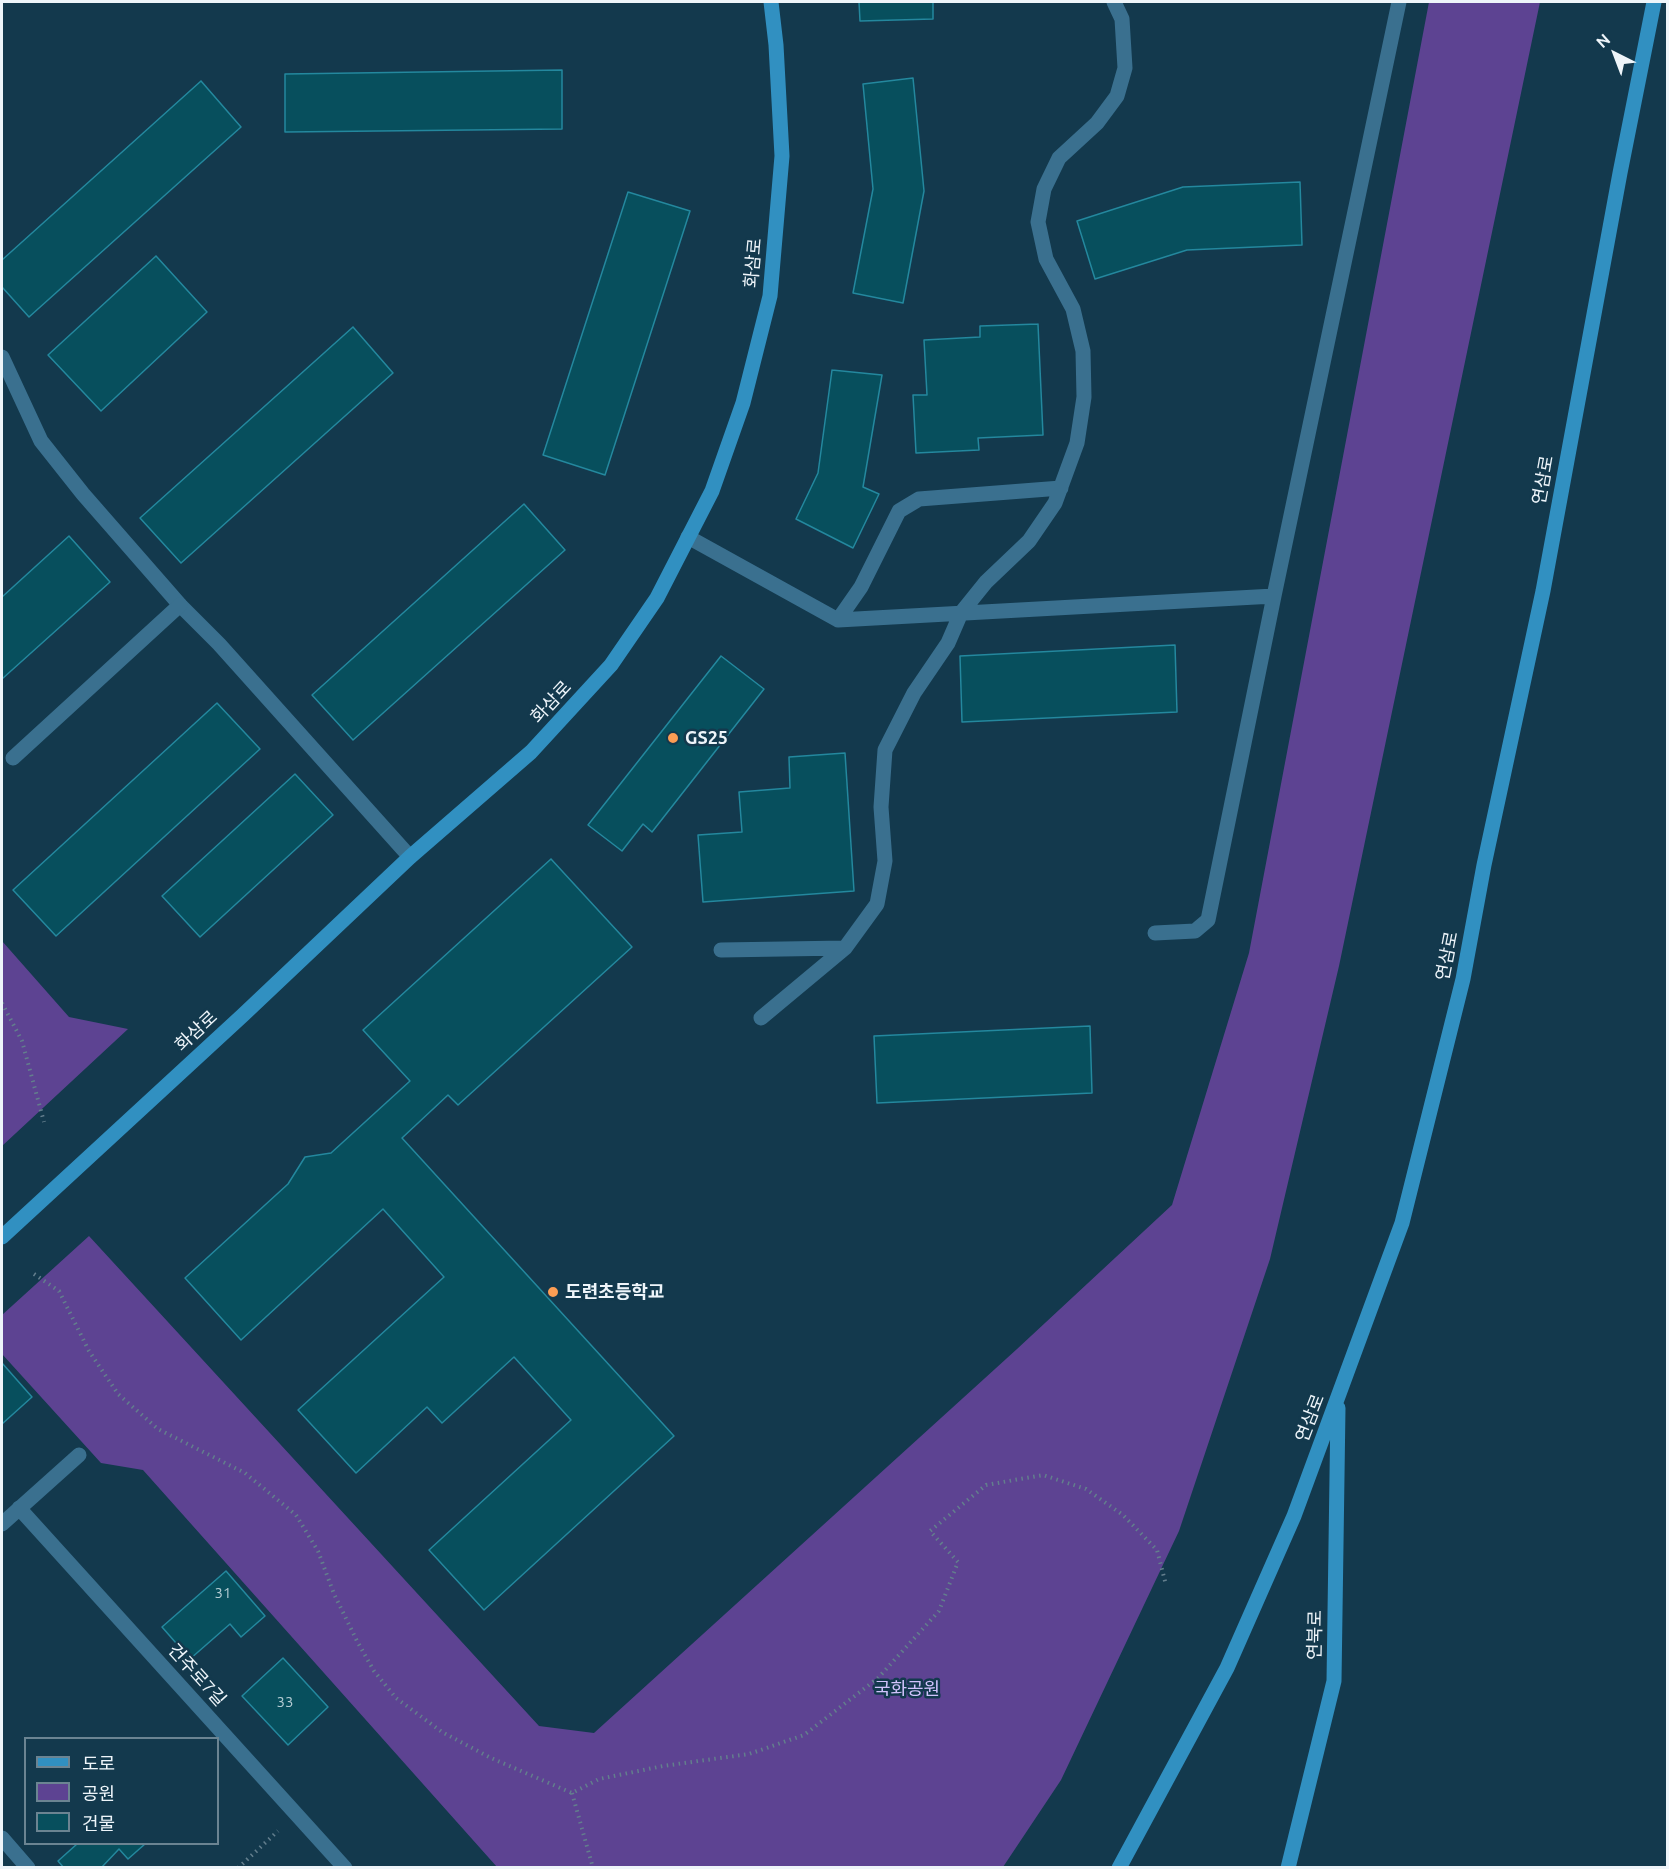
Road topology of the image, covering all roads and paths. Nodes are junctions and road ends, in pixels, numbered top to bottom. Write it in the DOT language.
graph roads {
  1 [pos="771,2"];
  2 [pos="1114,2"];
  3 [pos="1399,2"];
  4 [pos="1654,2"];
  5 [pos="2,357"];
  6 [pos="1061,488"];
  7 [pos="688,537"];
  8 [pos="1274,596"];
  9 [pos="180,605"];
  10 [pos="961,614"];
  11 [pos="838,620"];
  12 [pos="13,758"];
  13 [pos="410,857"];
  14 [pos="1155,933"];
  15 [pos="845,948"];
  16 [pos="721,950"];
  17 [pos="2,1003"];
  18 [pos="761,1018"];
  19 [pos="44,1122"];
  20 [pos="2,1237"];
  21 [pos="34,1274"];
  22 [pos="1339,1398"];
  23 [pos="78,1455"];
  24 [pos="19,1508"];
  25 [pos="2,1524"];
  26 [pos="1166,1585"];
  27 [pos="572,1793"];
  28 [pos="2,1838"];
  29 [pos="28,1868"];
  30 [pos="345,1868"];
  31 [pos="593,1868"];
  32 [pos="1119,1868"];
  33 [pos="1288,1868"];
  1 -- 7 [label="main road, 화삼로"];
  2 -- 6 [label="street"];
  3 -- 8 [label="street"];
  4 -- 22 [label="main road, 연삼로"];
  5 -- 9 [label="street"];
  6 -- 10 [label="street"];
  6 -- 11 [label="street"];
  7 -- 11 [label="street"];
  7 -- 13 [label="main road, 화삼로"];
  8 -- 10 [label="street"];
  8 -- 14 [label="street"];
  9 -- 12 [label="street"];
  9 -- 13 [label="street"];
  10 -- 11 [label="street"];
  10 -- 15 [label="street"];
  13 -- 20 [label="main road, 화삼로"];
  15 -- 16 [label="street"];
  15 -- 18 [label="street"];
  17 -- 19 [label="path"];
  21 -- 27 [label="path"];
  22 -- 32 [label="main road, 연삼로"];
  22 -- 33 [label="main road, 연북로"];
  23 -- 24 [label="street"];
  24 -- 25 [label="street"];
  24 -- 30 [label="street, 건주로7길"];
  26 -- 27 [label="path"];
  27 -- 31 [label="path"];
  28 -- 29 [label="street"];
}
